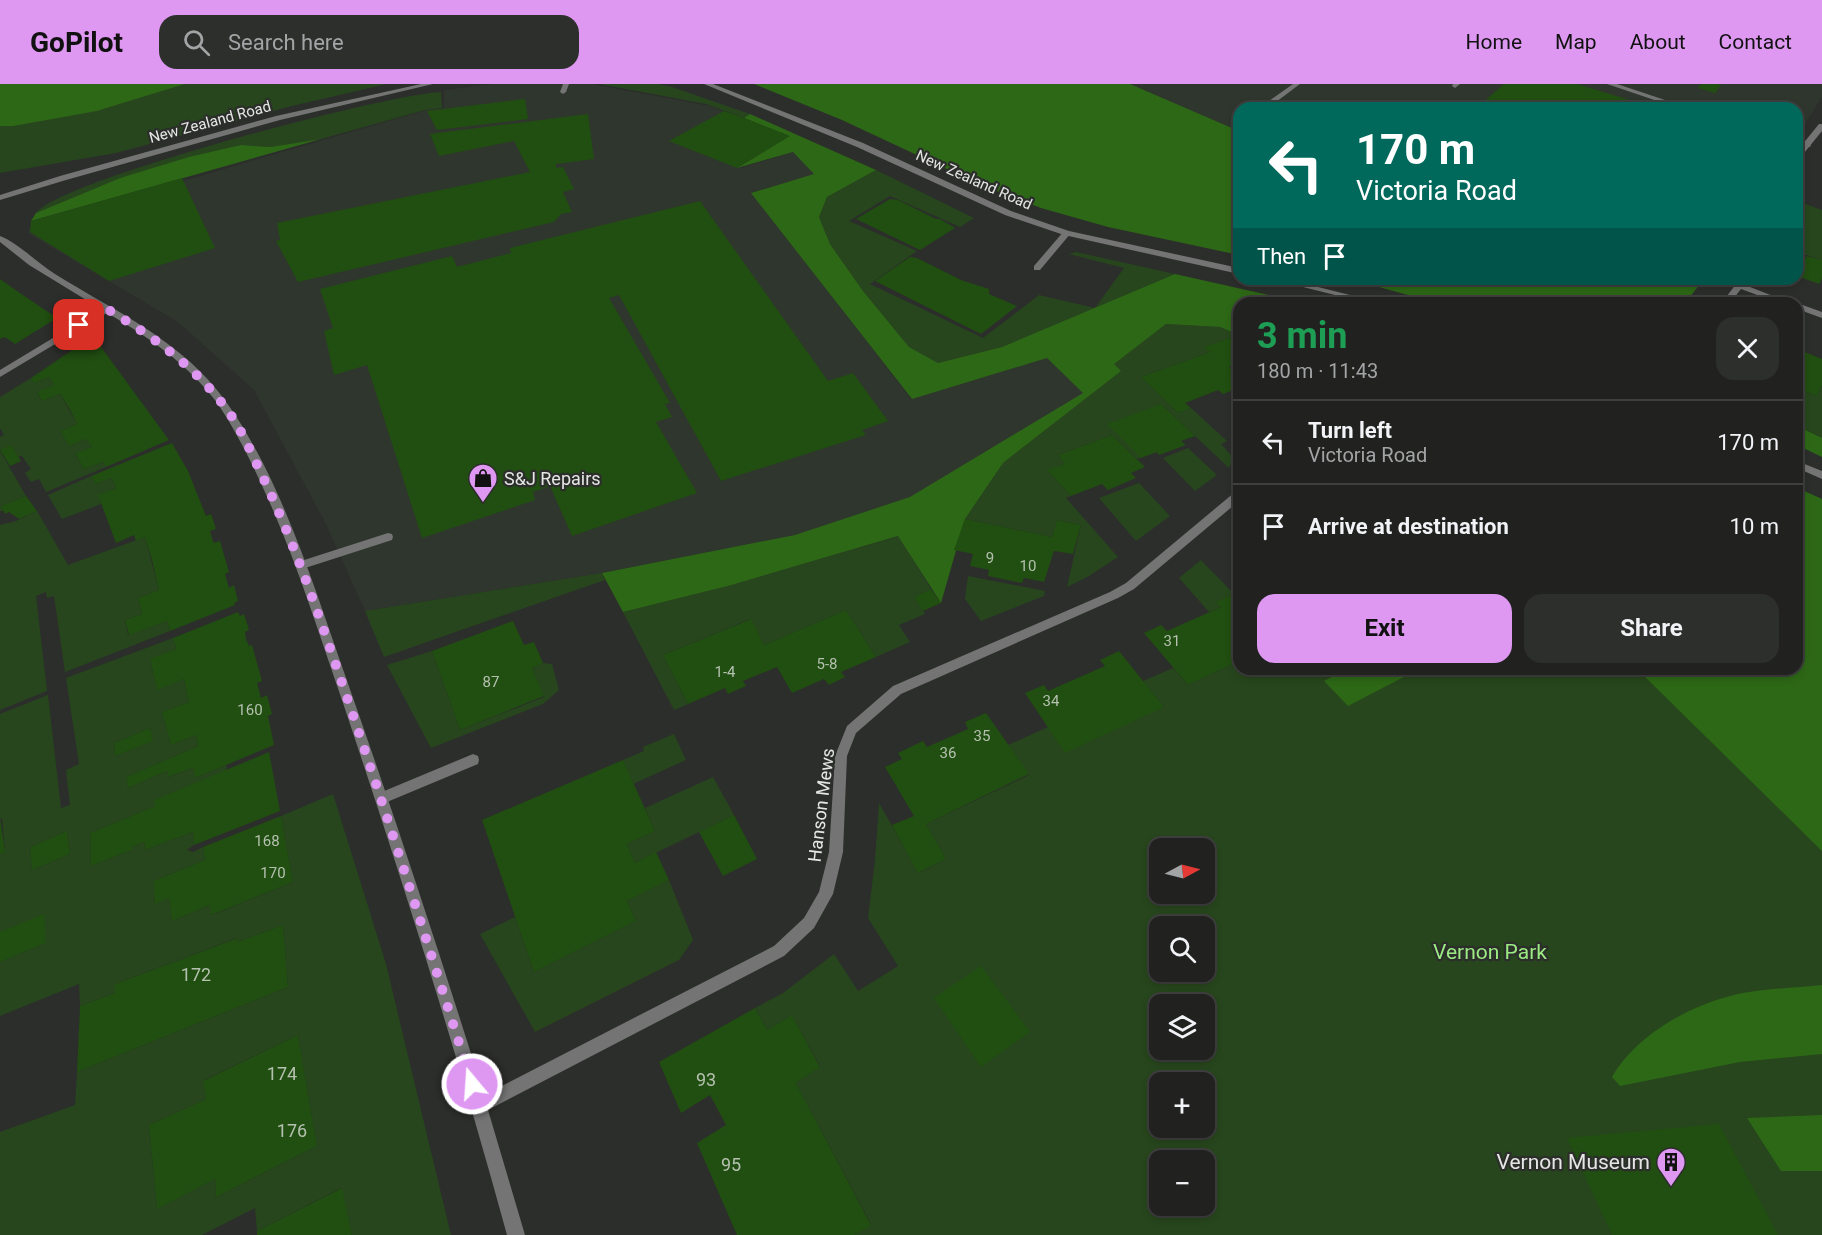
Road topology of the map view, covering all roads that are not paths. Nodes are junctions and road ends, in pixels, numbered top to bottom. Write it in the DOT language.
graph roads {
  1 [pos="430,84"];
  2 [pos="566,84"];
  3 [pos="707,84"];
  4 [pos="1298,84"];
  5 [pos="1610,84"];
  6 [pos="563,92"];
  7 [pos="1272,102"];
  8 [pos="1666,102"];
  9 [pos="1822,126"];
  10 [pos="1803,145"];
  11 [pos="1807,146"];
  12 [pos="1803,150"];
  13 [pos="0,198"];
  14 [pos="1066,233"];
  15 [pos="0,238"];
  16 [pos="1037,268"];
  17 [pos="1233,271"];
  18 [pos="1301,285"];
  19 [pos="1740,285"];
  20 [pos="1746,285"];
  21 [pos="1352,297"];
  22 [pos="1730,297"];
  23 [pos="1774,297"];
  24 [pos="1803,308"];
  25 [pos="107,309"];
  26 [pos="1822,315"];
  27 [pos="0,374"];
  28 [pos="1803,467"];
  29 [pos="1822,475"];
  30 [pos="1233,500"];
  31 [pos="388,537"];
  32 [pos="302,565"];
  33 [pos="473,760"];
  34 [pos="382,798"];
  35 [pos="479,1106"];
  36 [pos="516,1235"];
  1 -- 13 [label="street, New Zealand Road"];
  2 -- 6 [label="street"];
  3 -- 14 [label="street, New Zealand Road"];
  4 -- 7 [label="street"];
  5 -- 8 [label="street"];
  9 -- 11 [label="street"];
  10 -- 11 [label="street"];
  11 -- 12 [label="street"];
  14 -- 16 [label="street"];
  14 -- 17 [label="street, New Zealand Road"];
  15 -- 25 [label="street"];
  18 -- 21 [label="street"];
  19 -- 22 [label="street"];
  20 -- 23 [label="street"];
  24 -- 26 [label="street"];
  25 -- 27 [label="street"];
  25 -- 32 [label="street"];
  28 -- 29 [label="street"];
  30 -- 35 [label="street, Hanson Mews"];
  31 -- 32 [label="street"];
  32 -- 34 [label="street"];
  33 -- 34 [label="street"];
  34 -- 35 [label="street"];
  35 -- 36 [label="street"];
}
